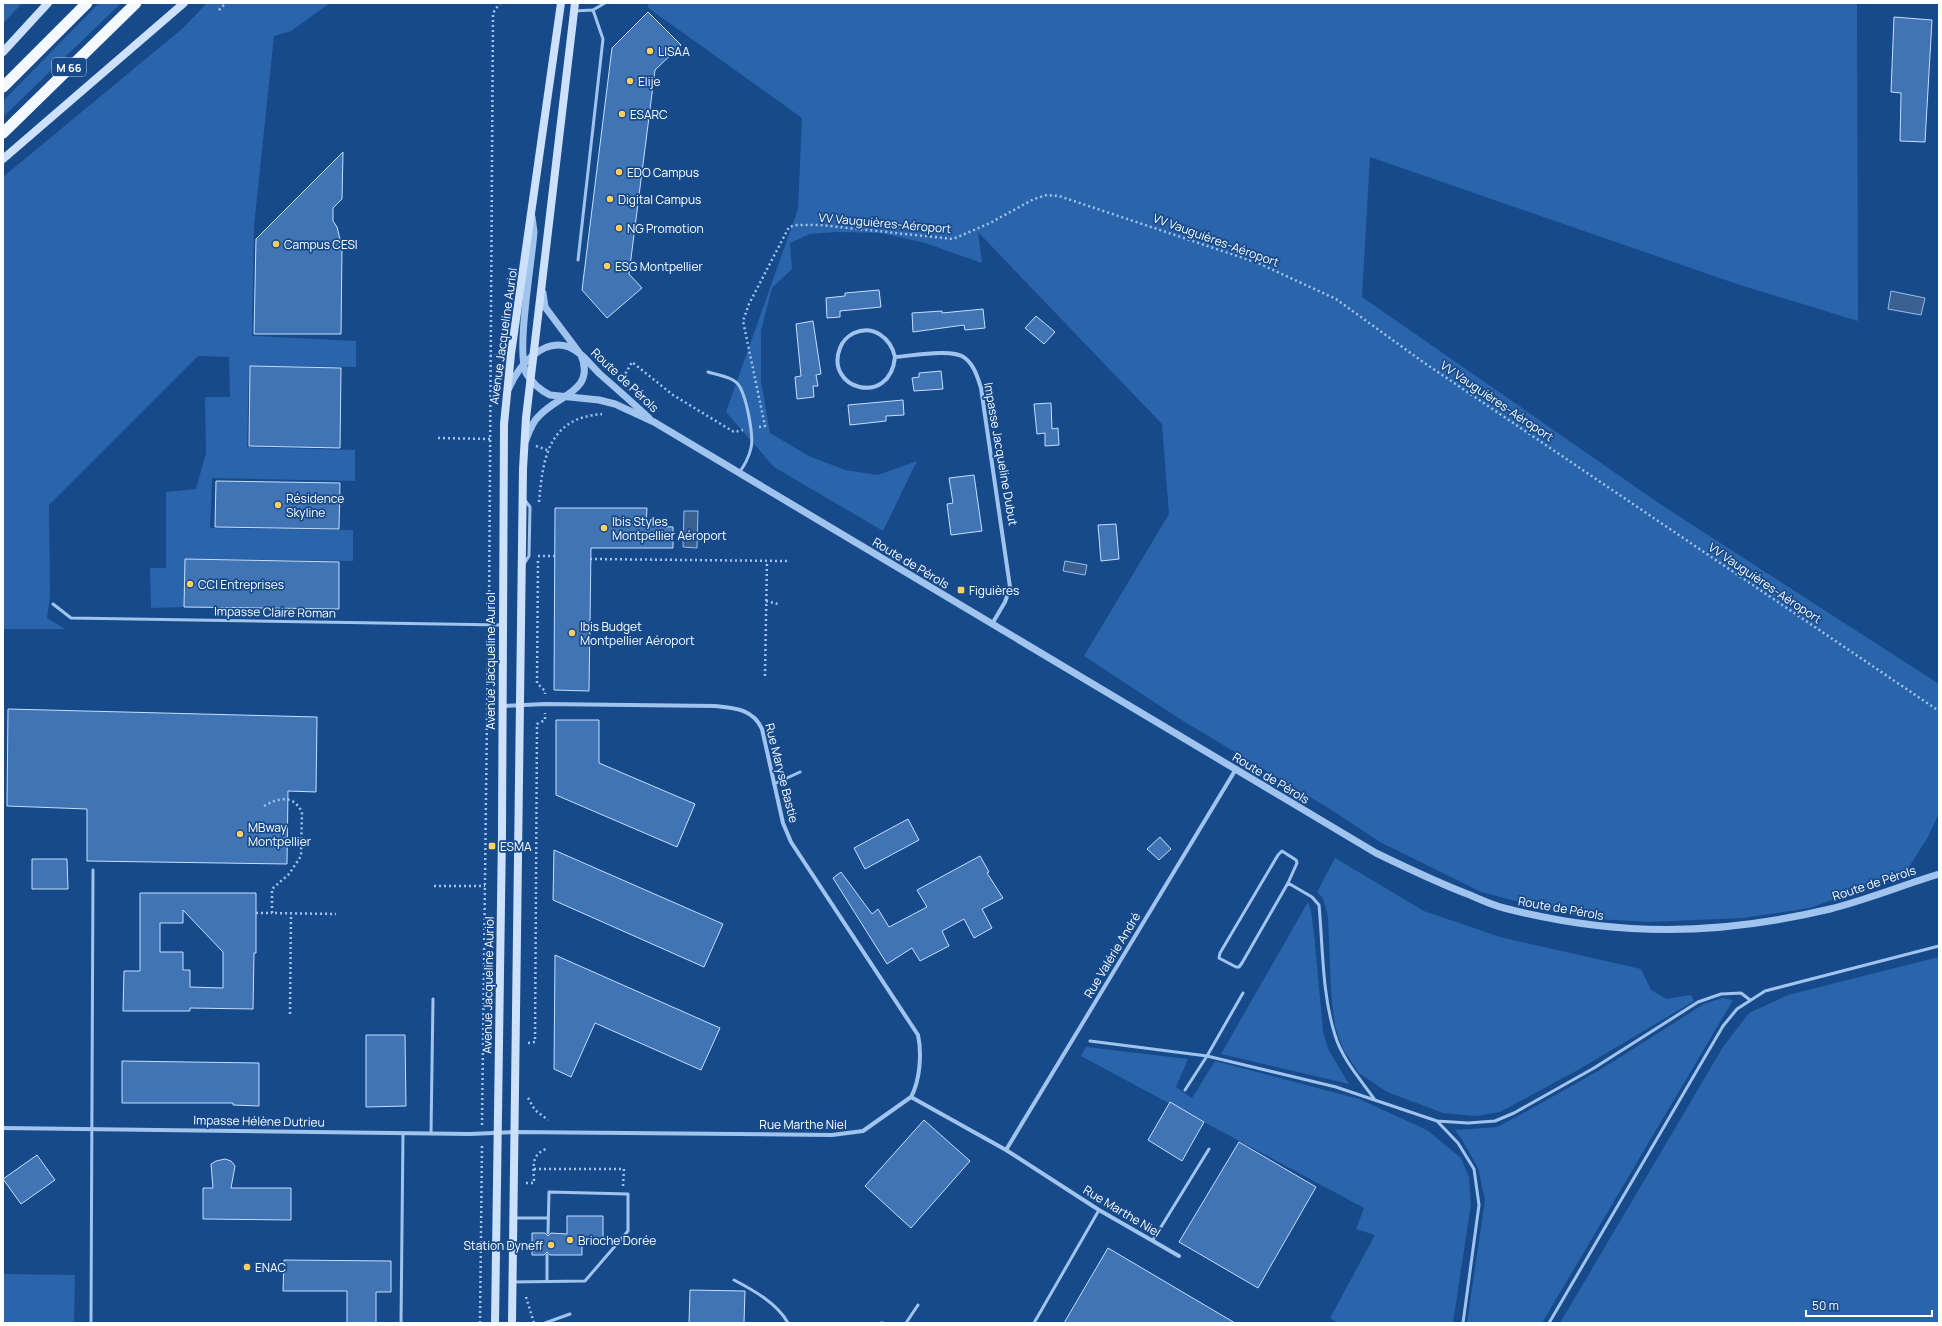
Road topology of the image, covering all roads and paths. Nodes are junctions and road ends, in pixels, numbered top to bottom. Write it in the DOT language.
graph roads {
  1 [pos="48,3"];
  2 [pos="87,3"];
  3 [pos="136,3"];
  4 [pos="184,3"];
  5 [pos="226,3"];
  6 [pos="500,3"];
  7 [pos="561,3"];
  8 [pos="605,3"];
  9 [pos="574,7"];
  10 [pos="218,10"];
  11 [pos="594,10"];
  12 [pos="3,52"];
  13 [pos="3,87"];
  14 [pos="3,133"];
  15 [pos="3,159"];
  16 [pos="532,217"];
  17 [pos="578,260"];
  18 [pos="542,283"];
  19 [pos="534,355"];
  20 [pos="581,355"];
  21 [pos="895,357"];
  22 [pos="524,365"];
  23 [pos="708,372"];
  24 [pos="531,380"];
  25 [pos="506,395"];
  26 [pos="563,397"];
  27 [pos="654,422"];
  28 [pos="750,428"];
  29 [pos="438,438"];
  30 [pos="489,439"];
  31 [pos="525,442"];
  32 [pos="547,450"];
  33 [pos="738,473"];
  34 [pos="522,496"];
  35 [pos="539,506"];
  36 [pos="538,549"];
  37 [pos="529,556"];
  38 [pos="538,556"];
  39 [pos="555,556"];
  40 [pos="590,559"];
  41 [pos="767,561"];
  42 [pos="787,562"];
  43 [pos="521,567"];
  44 [pos="766,601"];
  45 [pos="54,604"];
  46 [pos="778,604"];
  47 [pos="992,624"];
  48 [pos="488,625"];
  49 [pos="502,625"];
  50 [pos="765,676"];
  51 [pos="545,704"];
  52 [pos="502,706"];
  53 [pos="518,706"];
  54 [pos="1939,711"];
  55 [pos="1236,770"];
  56 [pos="800,772"];
  57 [pos="774,784"];
  58 [pos="264,806"];
  59 [pos="93,870"];
  60 [pos="1939,874"];
  61 [pos="1288,883"];
  62 [pos="434,886"];
  63 [pos="486,886"];
  64 [pos="256,913"];
  65 [pos="272,913"];
  66 [pos="291,914"];
  67 [pos="336,914"];
  68 [pos="1939,946"];
  69 [pos="1243,993"];
  70 [pos="433,999"];
  71 [pos="1750,1000"];
  72 [pos="290,1014"];
  73 [pos="1090,1041"];
  74 [pos="527,1050"];
  75 [pos="1207,1056"];
  76 [pos="1186,1090"];
  77 [pos="526,1092"];
  78 [pos="911,1097"];
  79 [pos="1375,1100"];
  80 [pos="548,1120"];
  81 [pos="1437,1121"];
  82 [pos="3,1128"];
  83 [pos="92,1129"];
  84 [pos="515,1132"];
  85 [pos="403,1133"];
  86 [pos="431,1133"];
  87 [pos="498,1133"];
  88 [pos="482,1134"];
  89 [pos="546,1149"];
  90 [pos="1209,1149"];
  91 [pos="1006,1150"];
  92 [pos="534,1169"];
  93 [pos="525,1183"];
  94 [pos="623,1194"];
  95 [pos="1099,1210"];
  96 [pos="514,1218"];
  97 [pos="548,1218"];
  98 [pos="548,1233"];
  99 [pos="1153,1240"];
  100 [pos="547,1255"];
  101 [pos="1179,1256"];
  102 [pos="734,1280"];
  103 [pos="547,1281"];
  104 [pos="513,1282"];
  105 [pos="918,1305"];
  106 [pos="570,1314"];
  107 [pos="91,1323"];
  108 [pos="401,1323"];
  109 [pos="480,1323"];
  110 [pos="495,1323"];
  111 [pos="512,1323"];
  112 [pos="545,1323"];
  113 [pos="788,1323"];
  114 [pos="906,1323"];
  115 [pos="1034,1323"];
  116 [pos="1463,1323"];
  117 [pos="1549,1323"];
  1 -- 12 [label="main road"];
  2 -- 13 [label="highway, M 66"];
  3 -- 14 [label="highway, M 66"];
  4 -- 15 [label="main road, M 66"];
  5 -- 10 [label="path"];
  6 -- 30 [label="path"];
  7 -- 16 [label="main road, Avenue Jacqueline Auriol"];
  8 -- 11 [label="lane"];
  9 -- 11 [label="lane"];
  9 -- 18 [label="main road"];
  11 -- 17 [label="lane"];
  16 -- 22 [label="street"];
  16 -- 25 [label="main road, Avenue Jacqueline Auriol"];
  18 -- 19 [label="main road"];
  18 -- 20 [label="street"];
  19 -- 20 [label="street"];
  19 -- 22 [label="street"];
  19 -- 24 [label="main road"];
  20 -- 26 [label="street"];
  20 -- 27 [label="street, Route de Pérols"];
  21 -- 21 [label="street"];
  21 -- 47 [label="street, Impasse Jacqueline Dubut"];
  22 -- 24 [label="street"];
  22 -- 25 [label="street"];
  23 -- 28 [label="lane"];
  24 -- 26 [label="street"];
  24 -- 31 [label="main road"];
  25 -- 49 [label="main road, Avenue Jacqueline Auriol"];
  26 -- 27 [label="street, Route de Pérols"];
  26 -- 31 [label="street"];
  27 -- 33 [label="street, Route de Pérols"];
  28 -- 33 [label="lane"];
  28 -- 54 [label="path, VV Vauguières-Aéroport"];
  29 -- 30 [label="path"];
  30 -- 48 [label="path"];
  31 -- 34 [label="main road"];
  32 -- 35 [label="path"];
  33 -- 47 [label="street, Route de Pérols"];
  34 -- 37 [label="lane"];
  34 -- 43 [label="main road"];
  36 -- 38 [label="path"];
  37 -- 38 [label="path"];
  37 -- 43 [label="lane"];
  38 -- 39 [label="path"];
  38 -- 51 [label="path"];
  40 -- 41 [label="path"];
  41 -- 42 [label="path"];
  41 -- 44 [label="path"];
  43 -- 53 [label="main road"];
  44 -- 46 [label="path"];
  44 -- 50 [label="path"];
  45 -- 48 [label="lane, Impasse Claire Roman"];
  47 -- 55 [label="street, Route de Pérols"];
  48 -- 49 [label="lane, Impasse Claire Roman"];
  48 -- 63 [label="path"];
  49 -- 52 [label="main road, Avenue Jacqueline Auriol"];
  51 -- 53 [label="street, Rue Maryse Bastie"];
  51 -- 57 [label="street, Rue Maryse Bastie"];
  51 -- 74 [label="path"];
  52 -- 53 [label="street, Rue Maryse Bastie"];
  52 -- 87 [label="main road, Avenue Jacqueline Auriol"];
  53 -- 84 [label="main road"];
  55 -- 60 [label="street, Route de Pérols"];
  55 -- 91 [label="street, Rue Valérie André"];
  56 -- 57 [label="lane"];
  57 -- 78 [label="street, Rue Maryse Bastie"];
  58 -- 65 [label="path"];
  59 -- 83 [label="lane"];
  61 -- 61 [label="lane"];
  61 -- 79 [label="lane"];
  62 -- 63 [label="path"];
  63 -- 88 [label="path"];
  64 -- 65 [label="path"];
  65 -- 66 [label="path"];
  66 -- 67 [label="path"];
  66 -- 72 [label="path"];
  68 -- 71 [label="lane"];
  69 -- 75 [label="lane"];
  70 -- 86 [label="lane"];
  71 -- 81 [label="lane"];
  71 -- 117 [label="lane"];
  73 -- 75 [label="lane"];
  75 -- 76 [label="lane"];
  75 -- 79 [label="lane"];
  77 -- 80 [label="path"];
  78 -- 84 [label="street, Rue Marthe Niel"];
  78 -- 91 [label="street, Rue Marthe Niel"];
  79 -- 81 [label="lane"];
  81 -- 116 [label="lane"];
  82 -- 83 [label="street, Impasse Hélène Dutrieu"];
  83 -- 85 [label="street, Impasse Hélène Dutrieu"];
  83 -- 107 [label="lane"];
  84 -- 87 [label="street, Impasse Hélène Dutrieu"];
  84 -- 96 [label="main road"];
  85 -- 86 [label="street, Impasse Hélène Dutrieu"];
  85 -- 108 [label="lane"];
  86 -- 88 [label="street, Impasse Hélène Dutrieu"];
  87 -- 88 [label="street, Impasse Hélène Dutrieu"];
  87 -- 110 [label="main road, Avenue Jacqueline Auriol"];
  88 -- 109 [label="path"];
  89 -- 92 [label="path"];
  90 -- 99 [label="lane"];
  91 -- 95 [label="street, Rue Marthe Niel"];
  92 -- 93 [label="path"];
  92 -- 94 [label="path"];
  94 -- 97 [label="lane"];
  94 -- 103 [label="lane"];
  95 -- 99 [label="street, Rue Marthe Niel"];
  95 -- 115 [label="lane"];
  96 -- 97 [label="lane"];
  96 -- 104 [label="main road"];
  97 -- 98 [label="lane"];
  99 -- 101 [label="street, Rue Marthe Niel"];
  100 -- 103 [label="lane"];
  102 -- 113 [label="lane"];
  103 -- 104 [label="lane"];
  104 -- 111 [label="main road"];
  105 -- 114 [label="lane"];
  106 -- 112 [label="lane"];
}
